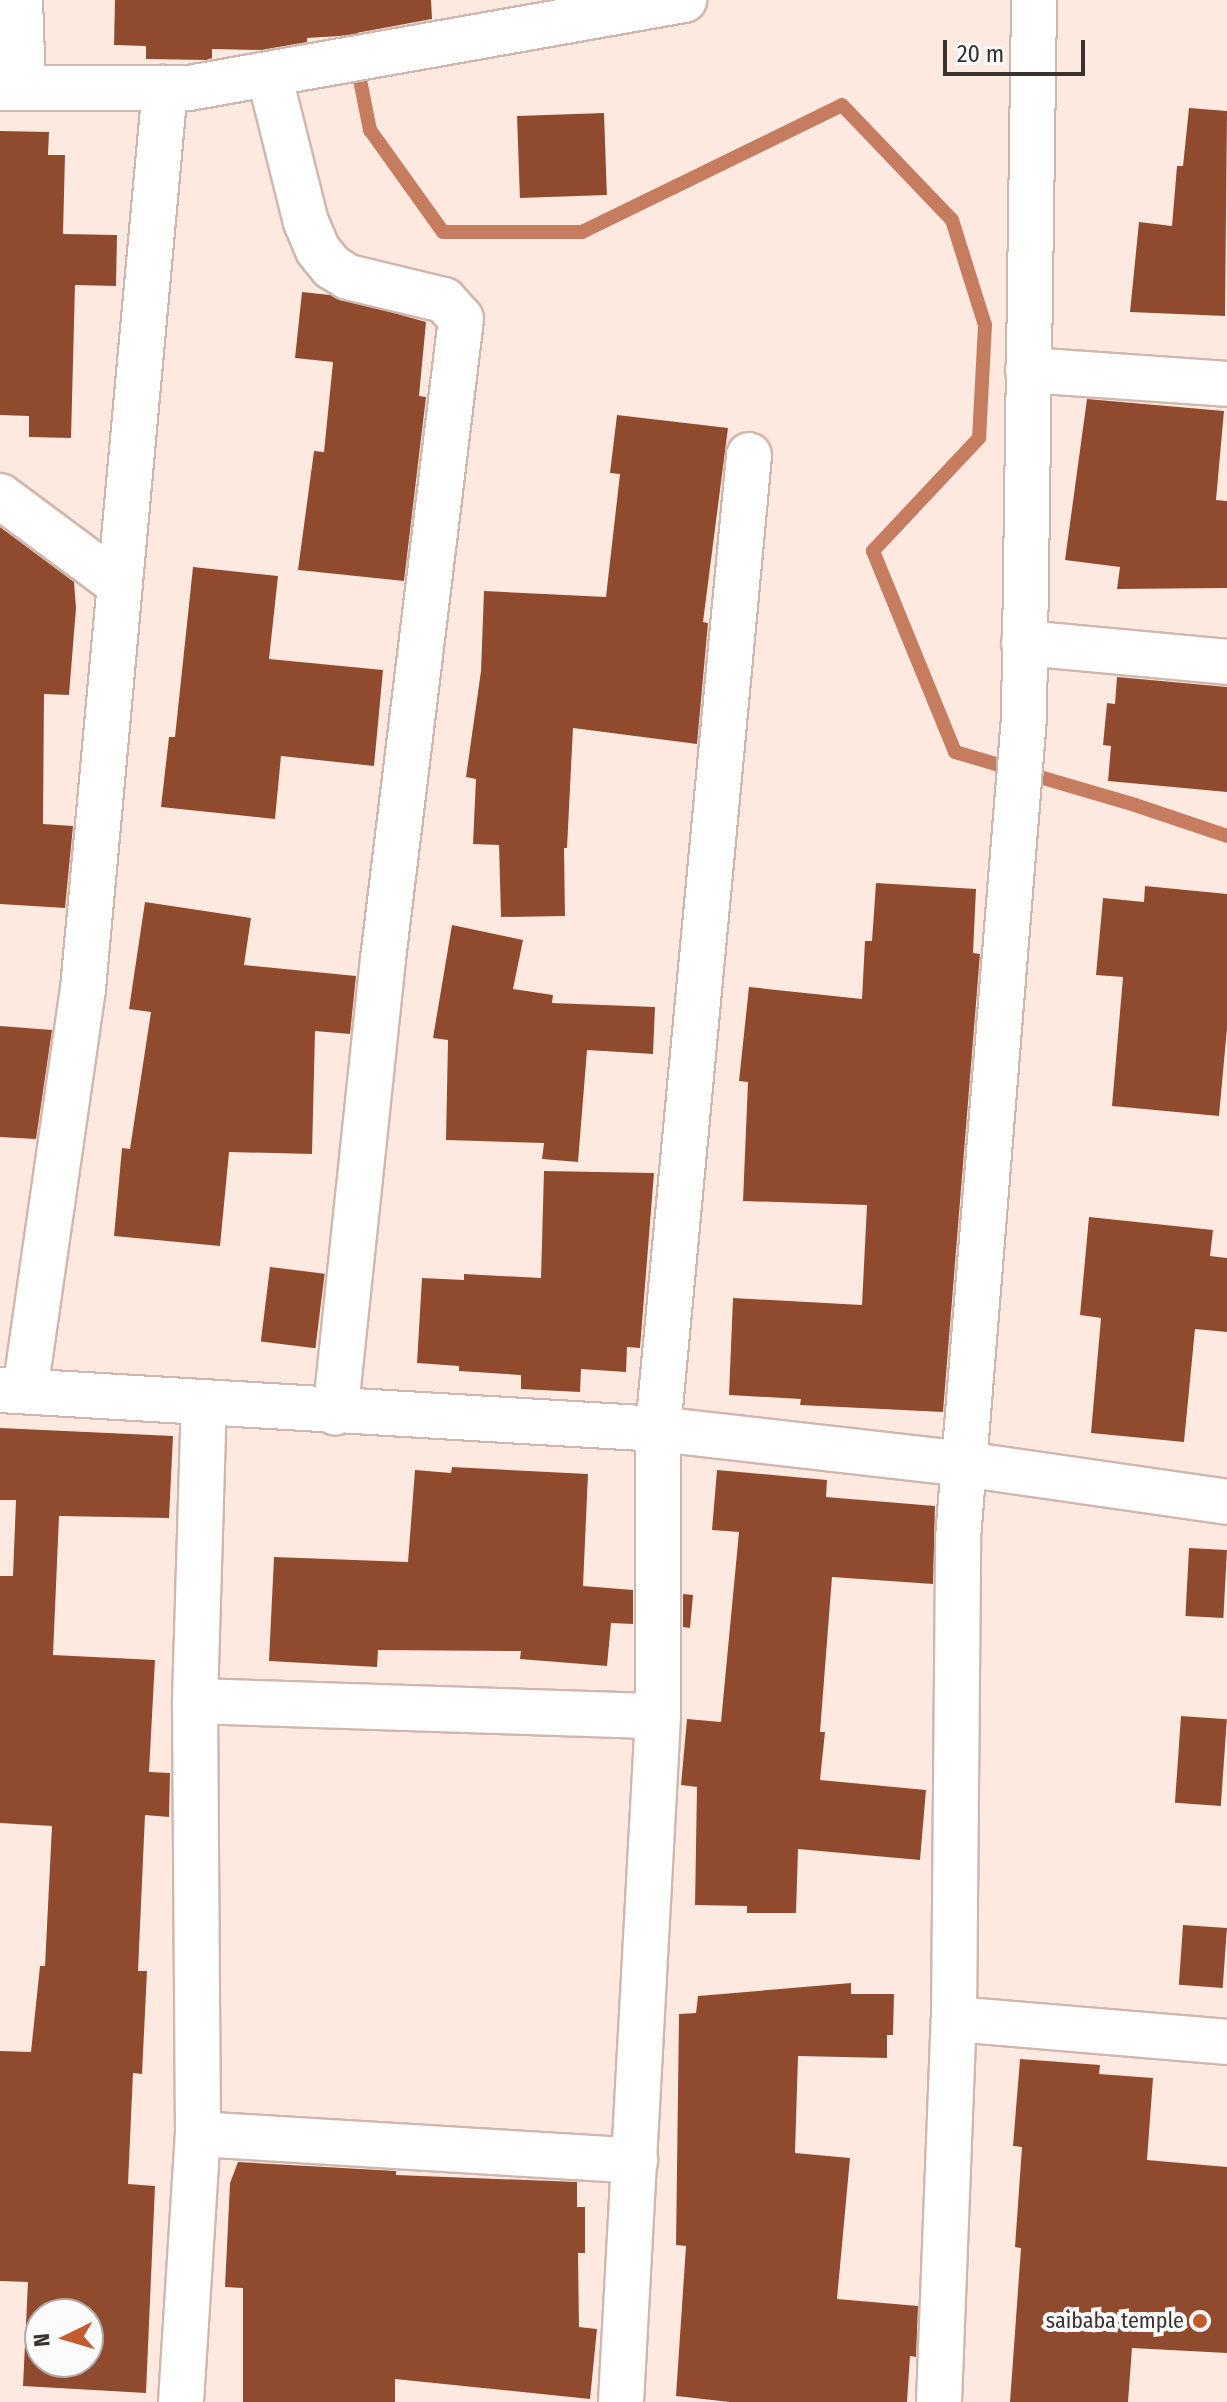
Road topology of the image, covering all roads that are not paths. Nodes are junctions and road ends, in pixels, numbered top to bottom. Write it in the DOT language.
graph roads {
  1 [pos="20,0"];
  2 [pos="684,0"];
  3 [pos="1034,0"];
  4 [pos="288,71"];
  5 [pos="12,88"];
  6 [pos="165,88"];
  7 [pos="1028,370"];
  8 [pos="1227,384"];
  9 [pos="749,455"];
  10 [pos="0,496"];
  11 [pos="120,585"];
  12 [pos="1024,643"];
  13 [pos="1227,662"];
  14 [pos="13,1390"];
  15 [pos="204,1403"];
  16 [pos="335,1412"];
  17 [pos="658,1429"];
  18 [pos="964,1464"];
  19 [pos="1227,1502"];
  20 [pos="195,1701"];
  21 [pos="658,1716"];
  22 [pos="954,2019"];
  23 [pos="1227,2042"];
  24 [pos="198,2134"];
  25 [pos="635,2161"];
  26 [pos="181,2402"];
  27 [pos="621,2402"];
  28 [pos="939,2402"];
  1 -- 5 [label="street"];
  2 -- 4 [label="street"];
  3 -- 7 [label="street"];
  4 -- 6 [label="street"];
  4 -- 16 [label="street"];
  5 -- 6 [label="street"];
  6 -- 11 [label="street"];
  7 -- 8 [label="street"];
  7 -- 12 [label="street"];
  9 -- 17 [label="street"];
  10 -- 11 [label="street"];
  11 -- 14 [label="street"];
  12 -- 13 [label="street"];
  12 -- 18 [label="street"];
  14 -- 15 [label="street"];
  15 -- 16 [label="street"];
  15 -- 20 [label="street"];
  16 -- 17 [label="street"];
  17 -- 18 [label="street"];
  17 -- 21 [label="street"];
  18 -- 19 [label="street"];
  18 -- 22 [label="street"];
  20 -- 21 [label="street"];
  20 -- 24 [label="street"];
  21 -- 25 [label="street"];
  22 -- 23 [label="street"];
  22 -- 28 [label="street"];
  24 -- 25 [label="street"];
  24 -- 26 [label="street"];
  25 -- 27 [label="street"];
}
